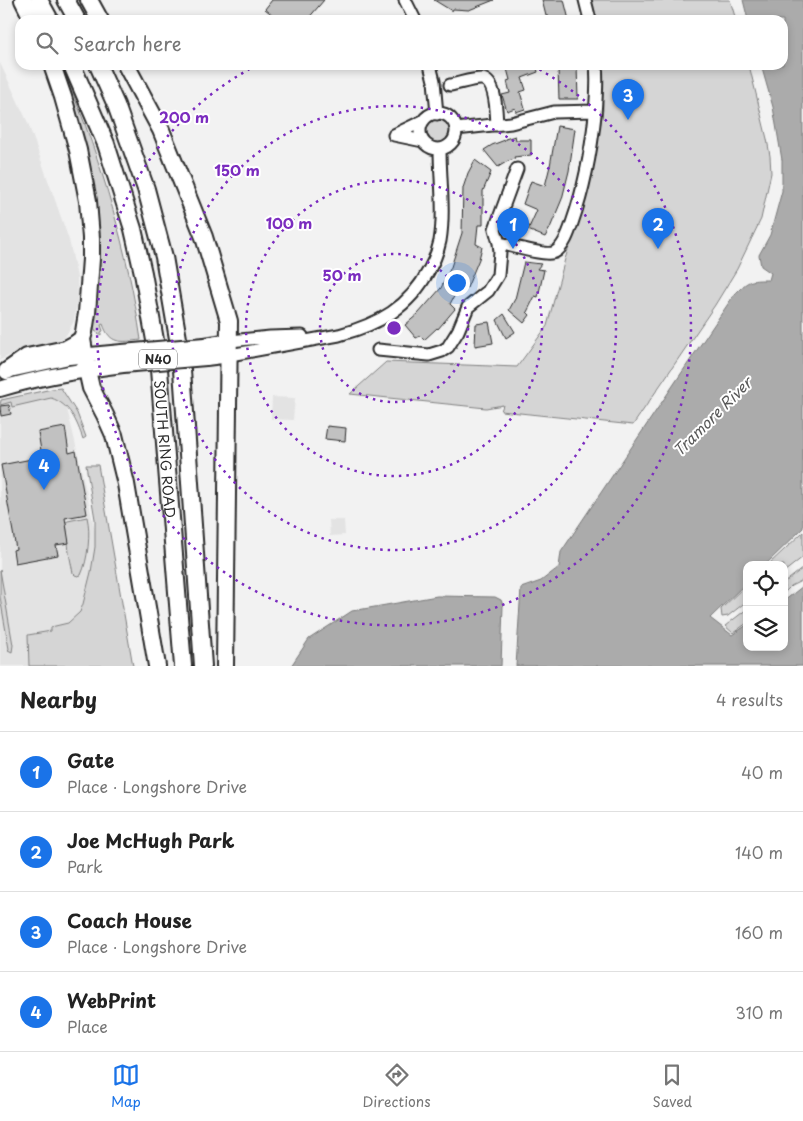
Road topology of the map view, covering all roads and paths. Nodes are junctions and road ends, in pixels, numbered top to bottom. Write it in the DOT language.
graph roads {
  1 [pos="23,0"];
  2 [pos="39,0"];
  3 [pos="66,0"];
  4 [pos="89,0"];
  5 [pos="405,0"];
  6 [pos="585,0"];
  7 [pos="30,15"];
  8 [pos="47,15"];
  9 [pos="74,15"];
  10 [pos="97,15"];
  11 [pos="412,15"];
  12 [pos="589,15"];
  13 [pos="54,70"];
  14 [pos="74,70"];
  15 [pos="100,70"];
  16 [pos="129,70"];
  17 [pos="431,70"];
  18 [pos="596,70"];
  19 [pos="450,85"];
  20 [pos="595,111"];
  21 [pos="437,114"];
  22 [pos="424,121"];
  23 [pos="497,125"];
  24 [pos="456,129"];
  25 [pos="423,141"];
  26 [pos="440,149"];
  27 [pos="517,169"];
  28 [pos="499,242"];
  29 [pos="230,348"];
  30 [pos="378,350"];
  31 [pos="84,354"];
  32 [pos="4,373"];
  33 [pos="0,389"];
  34 [pos="158,666"];
  35 [pos="183,666"];
  36 [pos="203,666"];
  37 [pos="225,666"];
  1 -- 7 [label="highway"];
  2 -- 8 [label="highway"];
  3 -- 9 [label="highway"];
  4 -- 10 [label="highway"];
  5 -- 11 [label="street"];
  6 -- 12 [label="street"];
  13 -- 31 [label="highway"];
  14 -- 35 [label="highway, SOUTH RING ROAD / N40"];
  15 -- 36 [label="highway, SOUTH RING ROAD / N40"];
  16 -- 29 [label="highway"];
  17 -- 21 [label="street"];
  18 -- 20 [label="street"];
  19 -- 23 [label="street"];
  20 -- 23 [label="street"];
  20 -- 28 [label="street"];
  21 -- 22 [label="street"];
  21 -- 24 [label="street"];
  22 -- 25 [label="street"];
  22 -- 25 [label="street"];
  23 -- 24 [label="street"];
  24 -- 26 [label="street"];
  25 -- 26 [label="street"];
  26 -- 29 [label="street"];
  27 -- 28 [label="street"];
  28 -- 30 [label="street"];
  29 -- 31 [label="main road, bridge"];
  29 -- 37 [label="highway"];
  31 -- 32 [label="highway"];
  31 -- 33 [label="main road"];
  31 -- 34 [label="highway"];
}
